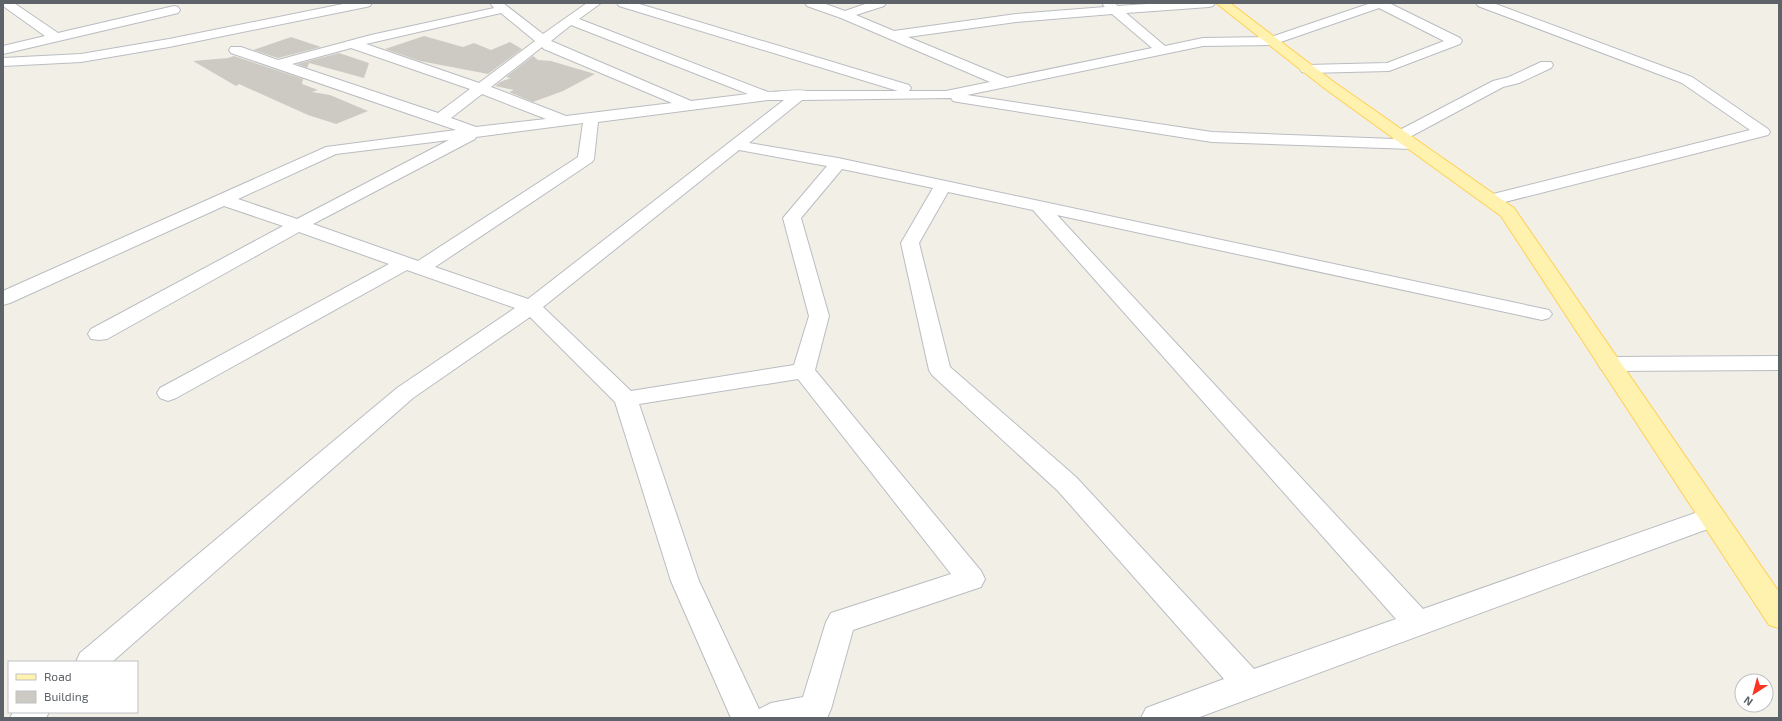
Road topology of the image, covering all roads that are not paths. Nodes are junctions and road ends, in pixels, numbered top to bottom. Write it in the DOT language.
graph roads {
  1 [pos="6,3"];
  2 [pos="143,3"];
  3 [pos="366,3"];
  4 [pos="595,3"];
  5 [pos="623,3"];
  6 [pos="811,3"];
  7 [pos="880,3"];
  8 [pos="1027,3"];
  9 [pos="1209,3"];
  10 [pos="1222,3"];
  11 [pos="1482,3"];
  12 [pos="1381,4"];
  13 [pos="500,6"];
  14 [pos="1111,7"];
  15 [pos="174,10"];
  16 [pos="845,15"];
  17 [pos="25,16"];
  18 [pos="150,16"];
  19 [pos="1038,16"];
  20 [pos="10,19"];
  21 [pos="570,20"];
  22 [pos="893,35"];
  23 [pos="55,38"];
  24 [pos="542,41"];
  25 [pos="1272,41"];
  26 [pos="352,44"];
  27 [pos="3,50"];
  28 [pos="236,50"];
  29 [pos="1162,50"];
  30 [pos="3,62"];
  31 [pos="277,64"];
  32 [pos="1546,65"];
  33 [pos="1307,69"];
  34 [pos="1006,83"];
  35 [pos="480,88"];
  36 [pos="801,94"];
  37 [pos="933,95"];
  38 [pos="767,96"];
  39 [pos="689,106"];
  40 [pos="591,118"];
  41 [pos="440,119"];
  42 [pos="565,121"];
  43 [pos="478,132"];
  44 [pos="1762,132"];
  45 [pos="1779,133"];
  46 [pos="1406,140"];
  47 [pos="736,145"];
  48 [pos="838,163"];
  49 [pos="943,186"];
  50 [pos="221,199"];
  51 [pos="1491,200"];
  52 [pos="1038,206"];
  53 [pos="298,226"];
  54 [pos="413,266"];
  55 [pos="3,299"];
  56 [pos="531,307"];
  57 [pos="1542,314"];
  58 [pos="99,334"];
  59 [pos="1779,363"];
  60 [pos="1609,364"];
  61 [pos="804,371"];
  62 [pos="168,393"];
  63 [pos="626,399"];
  64 [pos="1712,516"];
  65 [pos="1779,616"];
  66 [pos="1418,623"];
  67 [pos="92,661"];
  68 [pos="1249,685"];
  69 [pos="747,718"];
  70 [pos="771,718"];
  71 [pos="1157,718"];
  1 -- 17 [label="street"];
  2 -- 18 [label="street"];
  3 -- 30 [label="street"];
  4 -- 21 [label="street"];
  5 -- 37 [label="street"];
  6 -- 16 [label="street"];
  7 -- 16 [label="street"];
  8 -- 19 [label="street"];
  9 -- 14 [label="street"];
  10 -- 25 [label="main road"];
  11 -- 44 [label="street"];
  12 -- 25 [label="street"];
  12 -- 33 [label="street"];
  13 -- 24 [label="street"];
  13 -- 26 [label="street"];
  14 -- 19 [label="street"];
  14 -- 29 [label="street"];
  15 -- 18 [label="street"];
  16 -- 22 [label="street"];
  17 -- 20 [label="street"];
  17 -- 23 [label="street"];
  18 -- 23 [label="street"];
  19 -- 22 [label="street"];
  21 -- 24 [label="street"];
  21 -- 38 [label="street"];
  22 -- 34 [label="street"];
  23 -- 27 [label="street"];
  24 -- 35 [label="street"];
  24 -- 39 [label="street"];
  25 -- 29 [label="street"];
  25 -- 33 [label="main road"];
  26 -- 31 [label="street"];
  26 -- 35 [label="street"];
  28 -- 31 [label="street"];
  29 -- 34 [label="street"];
  31 -- 41 [label="street"];
  32 -- 46 [label="street"];
  33 -- 46 [label="main road"];
  34 -- 37 [label="street"];
  35 -- 41 [label="street"];
  35 -- 42 [label="street"];
  36 -- 37 [label="street"];
  36 -- 38 [label="street"];
  36 -- 47 [label="street"];
  37 -- 46 [label="street"];
  38 -- 39 [label="street"];
  39 -- 40 [label="street"];
  40 -- 42 [label="street"];
  40 -- 54 [label="street"];
  41 -- 43 [label="street"];
  42 -- 43 [label="street"];
  43 -- 50 [label="street"];
  43 -- 53 [label="street"];
  44 -- 45 [label="street"];
  44 -- 51 [label="street"];
  46 -- 51 [label="main road"];
  47 -- 48 [label="street"];
  47 -- 56 [label="street"];
  48 -- 49 [label="street"];
  48 -- 61 [label="street"];
  49 -- 52 [label="street"];
  49 -- 68 [label="street"];
  50 -- 53 [label="street"];
  50 -- 55 [label="street"];
  51 -- 60 [label="main road"];
  52 -- 57 [label="street"];
  52 -- 66 [label="street"];
  53 -- 54 [label="street"];
  53 -- 58 [label="street"];
  54 -- 56 [label="street"];
  54 -- 62 [label="street"];
  56 -- 63 [label="street"];
  56 -- 67 [label="street"];
  59 -- 60 [label="street"];
  60 -- 64 [label="main road"];
  61 -- 63 [label="street"];
  61 -- 70 [label="street"];
  63 -- 69 [label="street"];
  64 -- 65 [label="main road"];
  64 -- 66 [label="street"];
  66 -- 68 [label="street"];
  68 -- 71 [label="street"];
}
